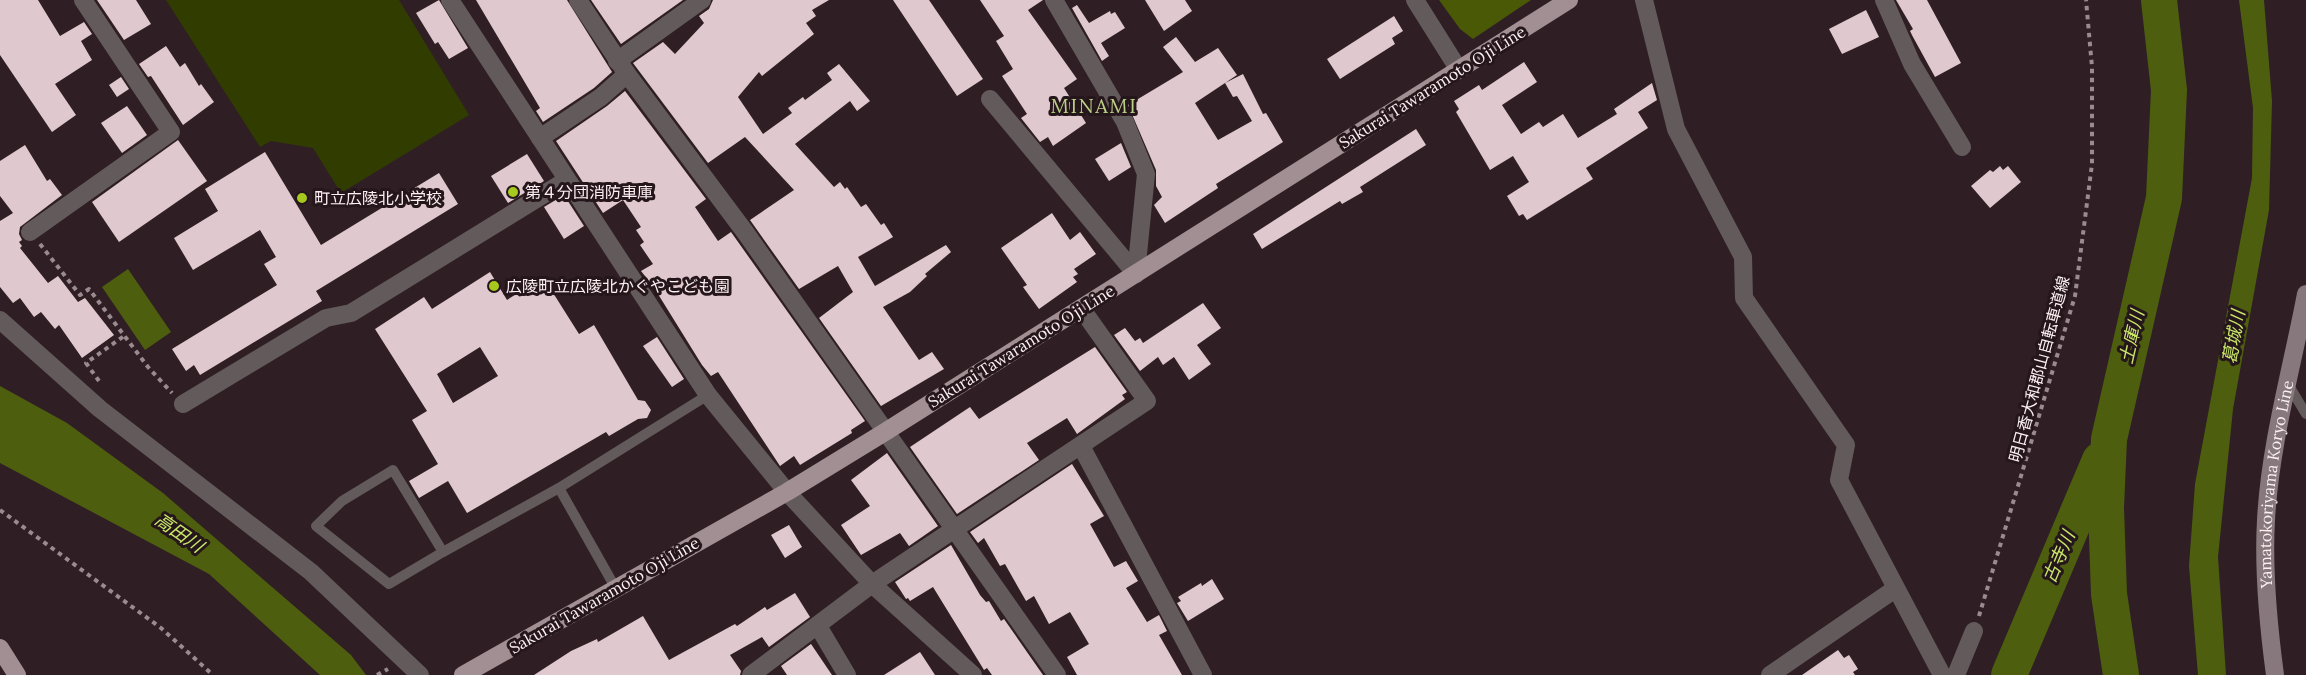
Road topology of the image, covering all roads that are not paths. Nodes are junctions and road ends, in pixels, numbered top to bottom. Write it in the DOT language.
graph roads {
  1 [pos="83,0"];
  2 [pos="450,0"];
  3 [pos="578,0"];
  4 [pos="702,0"];
  5 [pos="1054,0"];
  6 [pos="1415,0"];
  7 [pos="1569,0"];
  8 [pos="1644,0"];
  9 [pos="1884,0"];
  10 [pos="622,67"];
  11 [pos="1459,70"];
  12 [pos="990,99"];
  13 [pos="540,138"];
  14 [pos="1962,147"];
  15 [pos="567,180"];
  16 [pos="30,232"];
  17 [pos="1136,273"];
  18 [pos="2306,294"];
  19 [pos="1081,308"];
  20 [pos="0,320"];
  21 [pos="2288,384"];
  22 [pos="708,395"];
  23 [pos="183,404"];
  24 [pos="2306,414"];
  25 [pos="885,432"];
  26 [pos="1081,446"];
  27 [pos="559,488"];
  28 [pos="787,492"];
  29 [pos="954,531"];
  30 [pos="443,552"];
  31 [pos="872,584"];
  32 [pos="615,587"];
  33 [pos="1895,589"];
  34 [pos="818,626"];
  35 [pos="1974,631"];
  36 [pos="420,675"];
  37 [pos="463,675"];
  38 [pos="751,675"];
  39 [pos="847,675"];
  40 [pos="973,675"];
  41 [pos="1057,675"];
  42 [pos="1203,675"];
  43 [pos="1770,675"];
  44 [pos="1942,675"];
  45 [pos="1956,675"];
  46 [pos="2275,675"];
  1 -- 16 [label="street"];
  2 -- 13 [label="street"];
  3 -- 10 [label="street"];
  4 -- 10 [label="street"];
  5 -- 17 [label="street"];
  6 -- 11 [label="street"];
  7 -- 11 [label="main road, Sakurai Tawaramoto Oji Line"];
  8 -- 33 [label="street"];
  9 -- 14 [label="street"];
  10 -- 13 [label="street"];
  10 -- 25 [label="street"];
  11 -- 17 [label="main road, Sakurai Tawaramoto Oji Line"];
  12 -- 17 [label="street"];
  13 -- 15 [label="street"];
  15 -- 22 [label="street"];
  15 -- 23 [label="street"];
  17 -- 19 [label="main road, Sakurai Tawaramoto Oji Line"];
  18 -- 21 [label="main road, Yamatokoriyama Koryo Line"];
  19 -- 25 [label="main road, Sakurai Tawaramoto Oji Line"];
  19 -- 26 [label="street"];
  20 -- 36 [label="street"];
  21 -- 24 [label="lane"];
  21 -- 46 [label="main road, Yamatokoriyama Koryo Line"];
  22 -- 27 [label="lane"];
  22 -- 28 [label="street"];
  25 -- 28 [label="main road, Sakurai Tawaramoto Oji Line"];
  25 -- 29 [label="street"];
  26 -- 29 [label="street"];
  26 -- 42 [label="street"];
  27 -- 30 [label="lane"];
  27 -- 32 [label="lane"];
  28 -- 31 [label="street"];
  28 -- 32 [label="main road, Sakurai Tawaramoto Oji Line"];
  29 -- 31 [label="street"];
  29 -- 41 [label="street"];
  30 -- 30 [label="lane"];
  31 -- 34 [label="street"];
  31 -- 40 [label="street"];
  32 -- 37 [label="main road, Sakurai Tawaramoto Oji Line"];
  33 -- 43 [label="street"];
  33 -- 44 [label="street"];
  34 -- 38 [label="street"];
  34 -- 39 [label="street"];
  35 -- 45 [label="street"];
}
